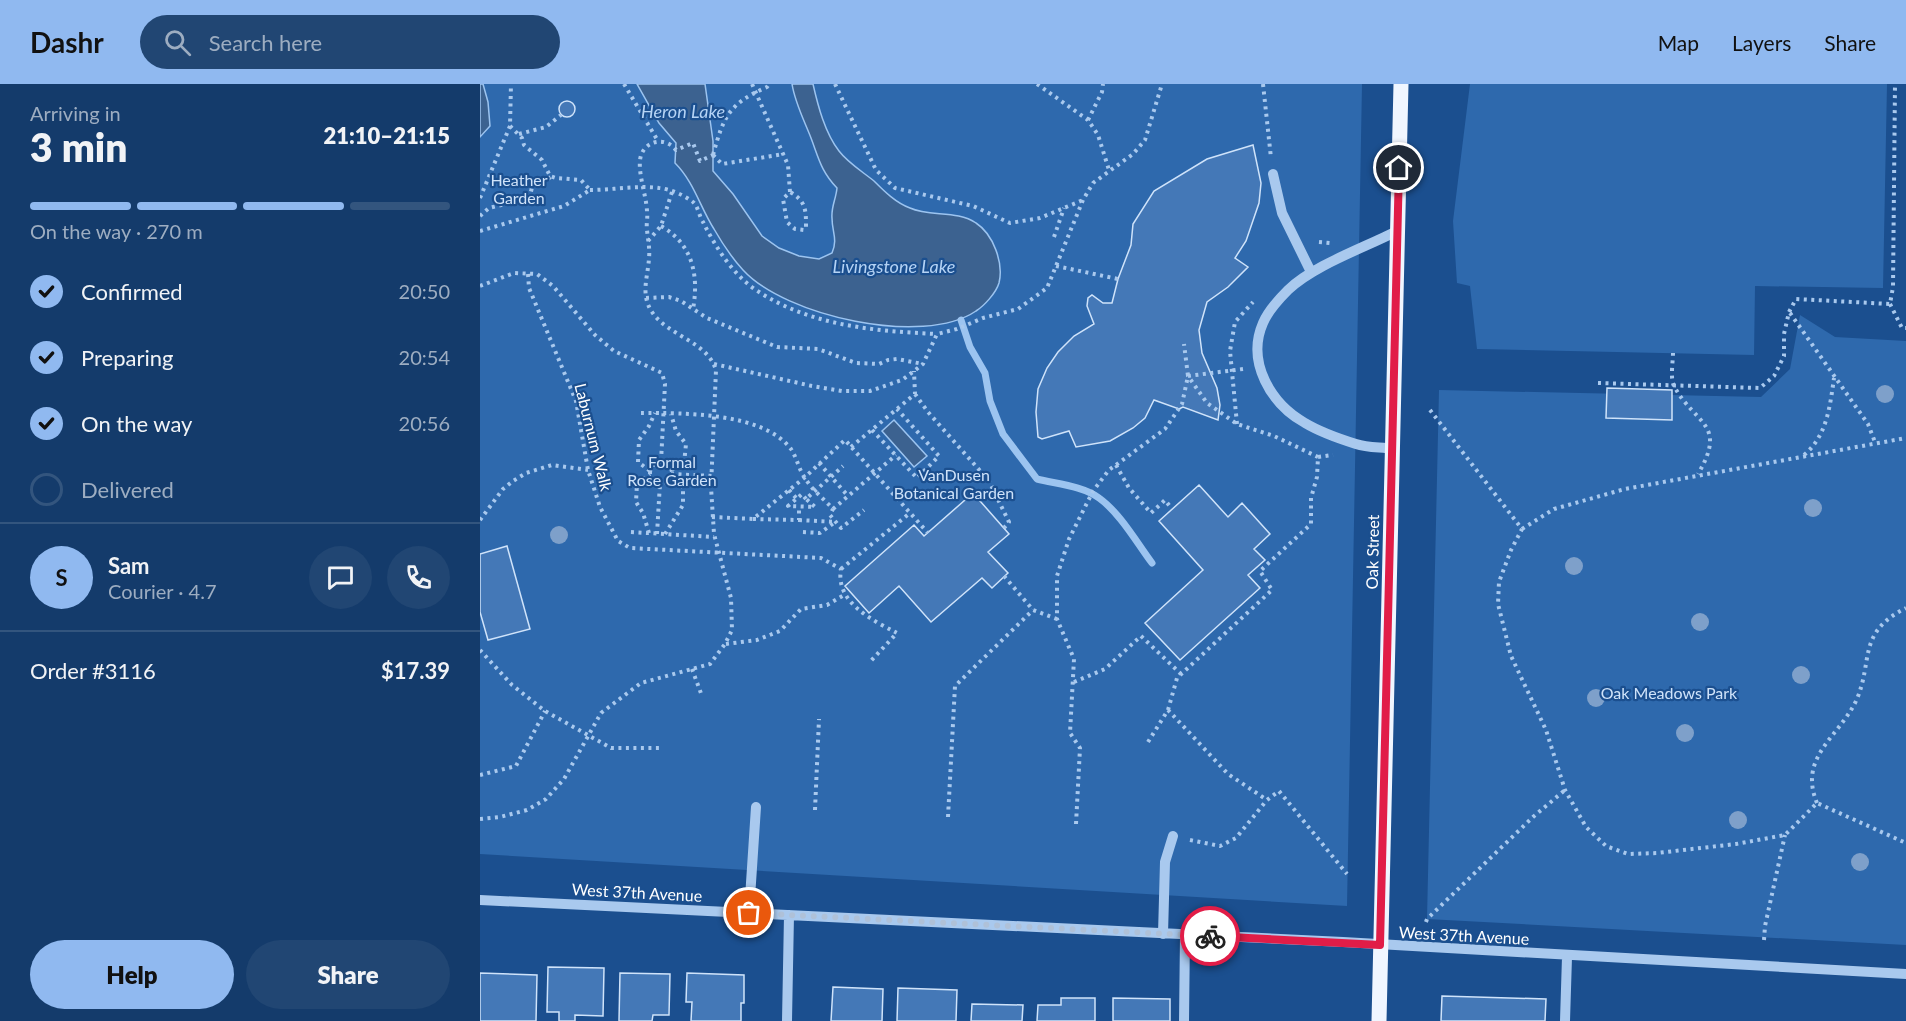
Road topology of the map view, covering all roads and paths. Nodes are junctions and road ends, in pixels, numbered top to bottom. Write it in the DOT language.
graph roads {
  1 [pos="512,84"];
  2 [pos="624,84"];
  3 [pos="752,84"];
  4 [pos="769,84"];
  5 [pos="835,84"];
  6 [pos="1037,84"];
  7 [pos="1103,84"];
  8 [pos="1162,84"];
  9 [pos="1263,84"];
  10 [pos="1401,84"];
  11 [pos="1895,84"];
  12 [pos="756,92"];
  13 [pos="561,115"];
  14 [pos="1088,120"];
  15 [pos="510,126"];
  16 [pos="519,134"];
  17 [pos="658,141"];
  18 [pos="784,154"];
  19 [pos="713,155"];
  20 [pos="1109,170"];
  21 [pos="1273,174"];
  22 [pos="551,176"];
  23 [pos="644,188"];
  24 [pos="590,190"];
  25 [pos="672,192"];
  26 [pos="790,192"];
  27 [pos="480,198"];
  28 [pos="1083,200"];
  29 [pos="1064,207"];
  30 [pos="480,216"];
  31 [pos="661,226"];
  32 [pos="480,231"];
  33 [pos="1397,231"];
  34 [pos="1054,237"];
  35 [pos="648,241"];
  36 [pos="1056,266"];
  37 [pos="1311,273"];
  38 [pos="528,274"];
  39 [pos="1118,279"];
  40 [pos="480,285"];
  41 [pos="646,298"];
  42 [pos="1890,304"];
  43 [pos="693,309"];
  44 [pos="1789,312"];
  45 [pos="1906,328"];
  46 [pos="937,334"];
  47 [pos="1184,344"];
  48 [pos="1673,353"];
  49 [pos="714,364"];
  50 [pos="923,364"];
  51 [pos="1258,368"];
  52 [pos="914,371"];
  53 [pos="1188,376"];
  54 [pos="1834,377"];
  55 [pos="1598,382"];
  56 [pos="1673,384"];
  57 [pos="915,394"];
  58 [pos="897,409"];
  59 [pos="1430,410"];
  60 [pos="641,413"];
  61 [pos="655,413"];
  62 [pos="663,414"];
  63 [pos="671,414"];
  64 [pos="714,417"];
  65 [pos="872,430"];
  66 [pos="1906,438"];
  67 [pos="1875,442"];
  68 [pos="851,447"];
  69 [pos="1393,449"];
  70 [pos="896,455"];
  71 [pos="1338,455"];
  72 [pos="1804,455"];
  73 [pos="1318,457"];
  74 [pos="661,462"];
  75 [pos="819,463"];
  76 [pos="1116,465"];
  77 [pos="843,466"];
  78 [pos="588,470"];
  79 [pos="650,472"];
  80 [pos="671,474"];
  81 [pos="875,474"];
  82 [pos="1698,475"];
  83 [pos="712,476"];
  84 [pos="831,477"];
  85 [pos="804,478"];
  86 [pos="660,483"];
  87 [pos="789,490"];
  88 [pos="816,491"];
  89 [pos="848,496"];
  90 [pos="797,499"];
  91 [pos="806,499"];
  92 [pos="799,507"];
  93 [pos="833,509"];
  94 [pos="1172,509"];
  95 [pos="864,510"];
  96 [pos="909,512"];
  97 [pos="712,517"];
  98 [pos="753,519"];
  99 [pos="480,520"];
  100 [pos="799,520"];
  101 [pos="836,522"];
  102 [pos="1004,528"];
  103 [pos="1522,529"];
  104 [pos="631,532"];
  105 [pos="803,532"];
  106 [pos="649,533"];
  107 [pos="928,533"];
  108 [pos="657,534"];
  109 [pos="665,534"];
  110 [pos="715,537"];
  111 [pos="720,553"];
  112 [pos="841,569"];
  113 [pos="1004,576"];
  114 [pos="844,595"];
  115 [pos="1906,608"];
  116 [pos="1033,610"];
  117 [pos="1057,619"];
  118 [pos="725,644"];
  119 [pos="480,650"];
  120 [pos="869,663"];
  121 [pos="692,669"];
  122 [pos="1181,674"];
  123 [pos="1074,682"];
  124 [pos="702,696"];
  125 [pos="1168,710"];
  126 [pos="545,711"];
  127 [pos="819,719"];
  128 [pos="589,736"];
  129 [pos="1148,742"];
  130 [pos="663,748"];
  131 [pos="480,775"];
  132 [pos="1566,790"];
  133 [pos="1267,800"];
  134 [pos="1817,803"];
  135 [pos="756,807"];
  136 [pos="815,810"];
  137 [pos="948,817"];
  138 [pos="480,819"];
  139 [pos="1076,824"];
  140 [pos="1785,835"];
  141 [pos="1173,836"];
  142 [pos="1906,843"];
  143 [pos="1347,874"];
  144 [pos="480,900"];
  145 [pos="749,913"];
  146 [pos="789,915"];
  147 [pos="1426,922"];
  148 [pos="1163,934"];
  149 [pos="1185,935"];
  150 [pos="1764,940"];
  151 [pos="1380,945"];
  152 [pos="1567,957"];
  153 [pos="1906,974"];
  154 [pos="787,1021"];
  155 [pos="1184,1021"];
  156 [pos="1379,1021"];
  157 [pos="1565,1021"];
  1 -- 15 [label="path"];
  2 -- 17 [label="path"];
  3 -- 12 [label="path"];
  4 -- 12 [label="path"];
  5 -- 29 [label="path"];
  6 -- 14 [label="path"];
  7 -- 14 [label="path"];
  8 -- 20 [label="path"];
  9 -- 21 [label="path"];
  10 -- 33 [label="main road, Oak Street"];
  11 -- 42 [label="path"];
  12 -- 18 [label="path"];
  12 -- 19 [label="path"];
  13 -- 16 [label="path"];
  14 -- 20 [label="path"];
  15 -- 16 [label="path"];
  15 -- 27 [label="path"];
  16 -- 22 [label="path"];
  17 -- 19 [label="path"];
  17 -- 23 [label="path"];
  18 -- 19 [label="path"];
  18 -- 26 [label="path"];
  20 -- 28 [label="path"];
  21 -- 37 [label="street"];
  22 -- 24 [label="path"];
  22 -- 30 [label="path"];
  23 -- 24 [label="path"];
  23 -- 25 [label="path"];
  23 -- 35 [label="path"];
  24 -- 32 [label="path"];
  25 -- 31 [label="path"];
  25 -- 46 [label="path"];
  26 -- 26 [label="path"];
  28 -- 29 [label="path"];
  28 -- 36 [label="path"];
  29 -- 34 [label="path"];
  31 -- 35 [label="path"];
  31 -- 43 [label="path"];
  33 -- 37 [label="street"];
  33 -- 69 [label="main road, Oak Street"];
  35 -- 41 [label="path"];
  36 -- 39 [label="path"];
  36 -- 46 [label="path"];
  37 -- 51 [label="street"];
  38 -- 40 [label="path"];
  38 -- 62 [label="path"];
  38 -- 78 [label="path, Laburnum Walk"];
  41 -- 43 [label="path"];
  41 -- 49 [label="path"];
  42 -- 44 [label="path"];
  42 -- 45 [label="path"];
  43 -- 50 [label="path"];
  44 -- 54 [label="path"];
  44 -- 56 [label="path"];
  46 -- 50 [label="path"];
  47 -- 53 [label="path"];
  48 -- 56 [label="path"];
  49 -- 52 [label="path"];
  49 -- 64 [label="path"];
  50 -- 52 [label="path"];
  51 -- 53 [label="path"];
  51 -- 69 [label="street"];
  52 -- 57 [label="path"];
  53 -- 73 [label="path"];
  53 -- 76 [label="path"];
  54 -- 67 [label="path"];
  54 -- 72 [label="path"];
  55 -- 56 [label="path"];
  56 -- 82 [label="path"];
  57 -- 58 [label="path"];
  57 -- 102 [label="path"];
  58 -- 65 [label="path"];
  58 -- 70 [label="path"];
  59 -- 103 [label="path"];
  60 -- 61 [label="path"];
  61 -- 62 [label="path"];
  61 -- 79 [label="path"];
  62 -- 63 [label="path"];
  62 -- 74 [label="path"];
  63 -- 64 [label="path"];
  63 -- 80 [label="path"];
  64 -- 83 [label="path"];
  64 -- 85 [label="path"];
  65 -- 68 [label="path"];
  65 -- 70 [label="path"];
  66 -- 67 [label="path"];
  67 -- 72 [label="path"];
  68 -- 75 [label="path"];
  68 -- 81 [label="path"];
  69 -- 151 [label="main road, Oak Street"];
  70 -- 81 [label="path"];
  71 -- 73 [label="path"];
  72 -- 82 [label="path"];
  73 -- 122 [label="path"];
  74 -- 79 [label="path"];
  74 -- 80 [label="path"];
  75 -- 84 [label="path"];
  75 -- 85 [label="path"];
  76 -- 94 [label="path"];
  76 -- 117 [label="path"];
  77 -- 84 [label="path"];
  78 -- 99 [label="path"];
  78 -- 111 [label="path, Laburnum Walk"];
  79 -- 86 [label="path"];
  79 -- 106 [label="path"];
  80 -- 83 [label="path"];
  80 -- 86 [label="path"];
  80 -- 109 [label="path"];
  81 -- 89 [label="path"];
  81 -- 96 [label="path"];
  82 -- 103 [label="path"];
  83 -- 97 [label="path"];
  84 -- 88 [label="path"];
  84 -- 89 [label="path"];
  85 -- 87 [label="path"];
  85 -- 88 [label="path"];
  86 -- 108 [label="path"];
  87 -- 90 [label="path"];
  87 -- 98 [label="path"];
  88 -- 91 [label="path"];
  88 -- 93 [label="path"];
  89 -- 93 [label="path"];
  90 -- 91 [label="path"];
  90 -- 92 [label="path"];
  91 -- 92 [label="path"];
  92 -- 100 [label="path"];
  93 -- 101 [label="path"];
  95 -- 101 [label="path"];
  96 -- 107 [label="path"];
  96 -- 112 [label="path"];
  97 -- 98 [label="path"];
  97 -- 110 [label="path"];
  98 -- 100 [label="path"];
  100 -- 101 [label="path"];
  101 -- 105 [label="path"];
  103 -- 132 [label="path"];
  104 -- 106 [label="path"];
  106 -- 108 [label="path"];
  108 -- 109 [label="path"];
  109 -- 110 [label="path"];
  110 -- 111 [label="path"];
  111 -- 112 [label="path, Laburnum Walk"];
  111 -- 118 [label="path"];
  112 -- 114 [label="path"];
  113 -- 116 [label="path"];
  114 -- 118 [label="path"];
  114 -- 120 [label="path"];
  115 -- 134 [label="path"];
  116 -- 117 [label="path"];
  116 -- 137 [label="path"];
  117 -- 123 [label="path"];
  118 -- 121 [label="path"];
  119 -- 126 [label="path"];
  121 -- 124 [label="path"];
  121 -- 128 [label="path"];
  122 -- 123 [label="path"];
  122 -- 125 [label="path"];
  123 -- 139 [label="path"];
  125 -- 129 [label="path"];
  125 -- 133 [label="path"];
  126 -- 128 [label="path"];
  126 -- 131 [label="path"];
  127 -- 136 [label="path"];
  128 -- 130 [label="path"];
  128 -- 138 [label="path"];
  132 -- 140 [label="path"];
  132 -- 147 [label="path"];
  133 -- 141 [label="path"];
  133 -- 143 [label="path"];
  134 -- 140 [label="path"];
  134 -- 142 [label="path"];
  135 -- 145 [label="street"];
  140 -- 150 [label="path"];
  141 -- 148 [label="street"];
  144 -- 145 [label="street, West 37th Avenue"];
  145 -- 146 [label="street, West 37th Avenue"];
  146 -- 148 [label="street, West 37th Avenue"];
  146 -- 154 [label="street"];
  148 -- 149 [label="street, West 37th Avenue"];
  149 -- 151 [label="street, West 37th Avenue"];
  149 -- 155 [label="street"];
  151 -- 152 [label="street, West 37th Avenue"];
  151 -- 156 [label="main road, Oak Street"];
  152 -- 153 [label="street, West 37th Avenue"];
  152 -- 157 [label="street"];
}
